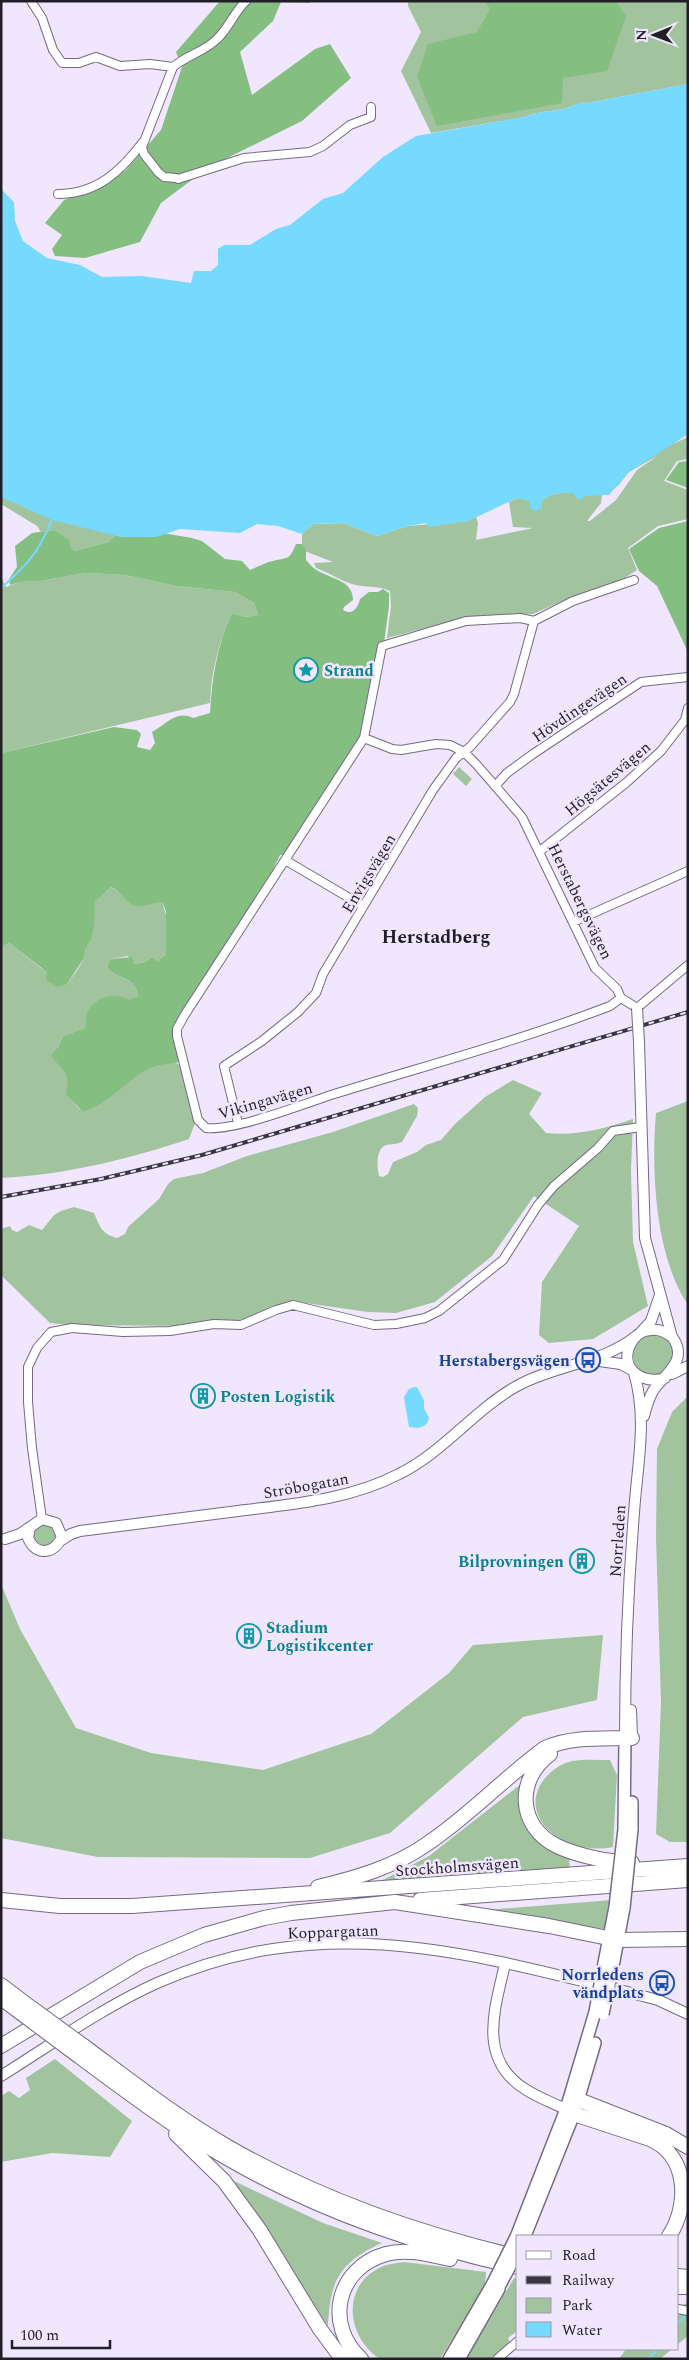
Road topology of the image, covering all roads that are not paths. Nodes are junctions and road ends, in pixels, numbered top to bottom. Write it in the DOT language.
graph roads {
  1 [pos="31,1"];
  2 [pos="246,1"];
  3 [pos="173,67"];
  4 [pos="371,107"];
  5 [pos="143,142"];
  6 [pos="58,194"];
  7 [pos="634,580"];
  8 [pos="534,621"];
  9 [pos="688,677"];
  10 [pos="688,708"];
  11 [pos="686,720"];
  12 [pos="364,738"];
  13 [pos="464,752"];
  14 [pos="496,785"];
  15 [pos="540,851"];
  16 [pos="285,860"];
  17 [pos="688,871"];
  18 [pos="363,906"];
  19 [pos="574,922"];
  20 [pos="688,965"];
  21 [pos="621,998"];
  22 [pos="638,1008"];
  23 [pos="238,1123"];
  24 [pos="641,1127"];
  25 [pos="660,1294"];
  26 [pos="638,1335"];
  27 [pos="675,1341"];
  28 [pos="688,1351"];
  29 [pos="591,1360"];
  30 [pos="688,1366"];
  31 [pos="633,1371"];
  32 [pos="668,1376"];
  33 [pos="642,1426"];
  34 [pos="42,1519"];
  35 [pos="30,1527"];
  36 [pos="59,1528"];
  37 [pos="80,1531"];
  38 [pos="3,1540"];
  39 [pos="60,1541"];
  40 [pos="30,1543"];
  41 [pos="629,1743"];
  42 [pos="688,1865"];
  43 [pos="688,1880"];
  44 [pos="276,1897"];
  45 [pos="1,1900"];
  46 [pos="395,1902"];
  47 [pos="614,1939"];
  48 [pos="688,1939"];
  49 [pos="505,1964"];
  50 [pos="1,1985"];
  51 [pos="1,1998"];
  52 [pos="26,2010"];
  53 [pos="688,2014"];
  54 [pos="1,2046"];
  55 [pos="80,2051"];
  56 [pos="1,2076"];
  57 [pos="142,2103"];
  58 [pos="572,2106"];
  59 [pos="688,2147"];
  60 [pos="520,2235"];
  61 [pos="670,2235"];
  62 [pos="516,2244"];
  63 [pos="474,2246"];
  64 [pos="516,2252"];
  65 [pos="516,2255"];
  66 [pos="516,2256"];
  67 [pos="516,2268"];
  68 [pos="516,2268"];
  69 [pos="497,2284"];
  70 [pos="516,2343"];
  71 [pos="345,2359"];
  72 [pos="361,2359"];
  73 [pos="448,2359"];
  74 [pos="459,2359"];
  75 [pos="497,2359"];
  1 -- 3 [label="street"];
  2 -- 3 [label="street"];
  3 -- 5 [label="street"];
  4 -- 5 [label="street"];
  5 -- 6 [label="street"];
  7 -- 8 [label="street"];
  8 -- 12 [label="street, Vikingavägen"];
  8 -- 13 [label="street, Envigsvägen"];
  9 -- 14 [label="street, Hövdingevägen"];
  10 -- 11 [label="street"];
  11 -- 15 [label="street, Högsätesvägen"];
  12 -- 13 [label="street, Herstabergsvägen"];
  12 -- 16 [label="street, Vikingavägen"];
  13 -- 14 [label="street, Herstabergsvägen"];
  13 -- 18 [label="street, Envigsvägen"];
  14 -- 15 [label="street, Herstabergsvägen"];
  15 -- 19 [label="street, Herstabergsvägen"];
  16 -- 18 [label="street"];
  16 -- 23 [label="street, Vikingavägen"];
  17 -- 19 [label="street"];
  18 -- 23 [label="street, Envigsvägen"];
  19 -- 21 [label="street, Herstabergsvägen"];
  20 -- 22 [label="street"];
  21 -- 22 [label="street, Herstabergsvägen"];
  21 -- 23 [label="street, Vikingavägen"];
  22 -- 24 [label="street, bridge"];
  24 -- 25 [label="street"];
  24 -- 34 [label="street"];
  25 -- 26 [label="street"];
  25 -- 27 [label="street"];
  26 -- 27 [label="street"];
  26 -- 29 [label="street, Ströbogatan"];
  26 -- 31 [label="street"];
  27 -- 28 [label="street"];
  27 -- 32 [label="street"];
  29 -- 31 [label="street, Ströbogatan"];
  29 -- 37 [label="street, Ströbogatan"];
  30 -- 32 [label="street"];
  31 -- 32 [label="street"];
  31 -- 33 [label="street"];
  32 -- 33 [label="street"];
  33 -- 41 [label="street, Norrleden"];
  34 -- 35 [label="street"];
  34 -- 36 [label="street"];
  35 -- 38 [label="street"];
  35 -- 40 [label="street"];
  36 -- 37 [label="street, Ströbogatan"];
  36 -- 39 [label="street"];
  37 -- 39 [label="street, Ströbogatan"];
  38 -- 40 [label="street"];
  39 -- 40 [label="street"];
  41 -- 42 [label="highway"];
  41 -- 44 [label="highway"];
  41 -- 47 [label="main road, bridge"];
  42 -- 44 [label="highway, Stockholmsvägen"];
  43 -- 46 [label="highway, Stockholmsvägen"];
  44 -- 45 [label="highway, Stockholmsvägen"];
  46 -- 47 [label="highway"];
  46 -- 54 [label="highway"];
  47 -- 48 [label="highway"];
  47 -- 58 [label="main road, bridge"];
  49 -- 53 [label="street, Koppargatan"];
  49 -- 56 [label="street, Koppargatan"];
  49 -- 58 [label="street"];
  50 -- 52 [label="highway"];
  51 -- 52 [label="highway"];
  52 -- 55 [label="highway, bridge"];
  55 -- 57 [label="highway"];
  55 -- 63 [label="highway"];
  57 -- 67 [label="highway"];
  57 -- 71 [label="highway"];
  58 -- 59 [label="highway"];
  58 -- 60 [label="main road"];
  58 -- 61 [label="highway"];
  62 -- 69 [label="main road, bridge"];
  63 -- 64 [label="highway"];
  63 -- 66 [label="highway"];
  65 -- 69 [label="main road, bridge"];
  68 -- 72 [label="highway"];
  69 -- 73 [label="main road"];
  69 -- 74 [label="main road"];
  70 -- 75 [label="street"];
}
